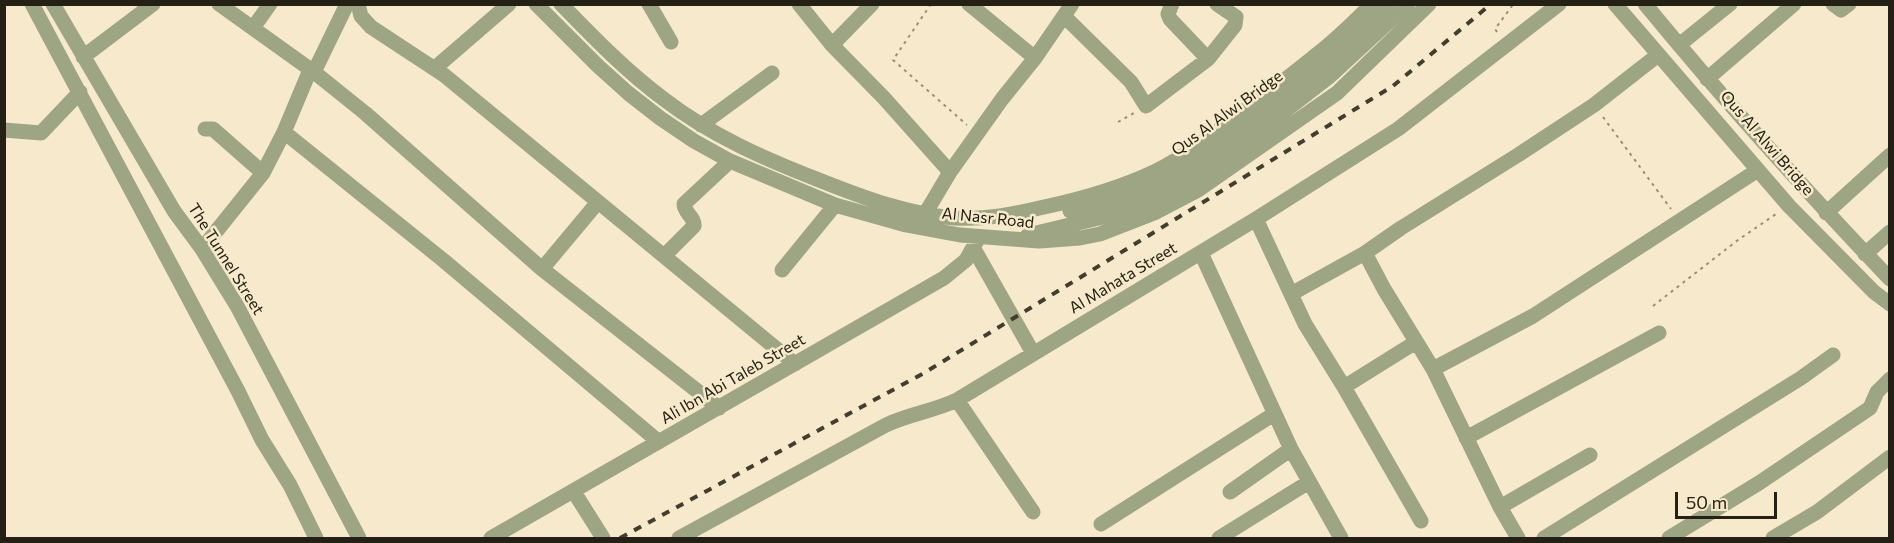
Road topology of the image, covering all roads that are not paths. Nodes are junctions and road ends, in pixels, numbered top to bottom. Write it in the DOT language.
graph roads {
  1 [pos="32,4"];
  2 [pos="53,4"];
  3 [pos="153,4"];
  4 [pos="219,4"];
  5 [pos="270,4"];
  6 [pos="347,4"];
  7 [pos="358,4"];
  8 [pos="509,4"];
  9 [pos="536,4"];
  10 [pos="561,4"];
  11 [pos="649,4"];
  12 [pos="799,4"];
  13 [pos="872,4"];
  14 [pos="969,4"];
  15 [pos="1172,4"];
  16 [pos="1217,4"];
  17 [pos="1372,4"];
  18 [pos="1387,4"];
  19 [pos="1408,4"];
  20 [pos="1429,4"];
  21 [pos="1559,4"];
  22 [pos="1645,4"];
  23 [pos="1730,4"];
  24 [pos="1794,4"];
  25 [pos="1833,4"];
  26 [pos="1848,4"];
  27 [pos="1623,5"];
  28 [pos="1068,10"];
  29 [pos="253,28"];
  30 [pos="670,42"];
  31 [pos="832,45"];
  32 [pos="1679,45"];
  33 [pos="1658,55"];
  34 [pos="83,57"];
  35 [pos="1035,58"];
  36 [pos="1208,59"];
  37 [pos="435,68"];
  38 [pos="312,71"];
  39 [pos="772,73"];
  40 [pos="1707,79"];
  41 [pos="80,93"];
  42 [pos="701,125"];
  43 [pos="205,129"];
  44 [pos="4,130"];
  45 [pos="284,132"];
  46 [pos="1890,155"];
  47 [pos="730,161"];
  48 [pos="1758,170"];
  49 [pos="950,172"];
  50 [pos="263,173"];
  51 [pos="598,202"];
  52 [pos="835,205"];
  53 [pos="1826,213"];
  54 [pos="925,214"];
  55 [pos="1076,217"];
  56 [pos="1256,219"];
  57 [pos="1890,232"];
  58 [pos="1010,239"];
  59 [pos="977,243"];
  60 [pos="202,249"];
  61 [pos="1201,253"];
  62 [pos="1365,253"];
  63 [pos="1865,254"];
  64 [pos="664,256"];
  65 [pos="542,269"];
  66 [pos="782,270"];
  67 [pos="1890,279"];
  68 [pos="1291,294"];
  69 [pos="1890,298"];
  70 [pos="1890,304"];
  71 [pos="1659,333"];
  72 [pos="1416,342"];
  73 [pos="1033,353"];
  74 [pos="1833,355"];
  75 [pos="795,364"];
  76 [pos="1433,369"];
  77 [pos="1890,379"];
  78 [pos="1344,387"];
  79 [pos="957,400"];
  80 [pos="719,408"];
  81 [pos="1274,414"];
  82 [pos="1466,438"];
  83 [pos="659,442"];
  84 [pos="1291,449"];
  85 [pos="1590,455"];
  86 [pos="1890,457"];
  87 [pos="1309,482"];
  88 [pos="574,492"];
  89 [pos="1230,492"];
  90 [pos="1500,507"];
  91 [pos="1033,512"];
  92 [pos="1421,521"];
  93 [pos="1101,524"];
  94 [pos="316,538"];
  95 [pos="359,538"];
  96 [pos="491,538"];
  97 [pos="603,538"];
  98 [pos="679,538"];
  99 [pos="1220,538"];
  100 [pos="1341,538"];
  101 [pos="1518,538"];
  102 [pos="1544,538"];
  103 [pos="1669,538"];
  104 [pos="1773,538"];
  1 -- 41 [label="street"];
  2 -- 34 [label="street, The Tunnel Street"];
  3 -- 34 [label="street"];
  4 -- 29 [label="street"];
  5 -- 29 [label="street"];
  6 -- 38 [label="street"];
  7 -- 37 [label="street"];
  8 -- 37 [label="street"];
  9 -- 47 [label="street, Al Nasr Road"];
  10 -- 42 [label="street, Al Nasr Road"];
  11 -- 30 [label="street"];
  12 -- 31 [label="street"];
  13 -- 31 [label="street"];
  14 -- 35 [label="street"];
  15 -- 36 [label="street"];
  16 -- 36 [label="street"];
  17 -- 54 [label="street, Al Nasr Road"];
  18 -- 55 [label="street, Qus Al Alwi Bridge"];
  19 -- 55 [label="street, Qus Al Alwi Bridge"];
  20 -- 58 [label="street, Al Nasr Road"];
  21 -- 56 [label="street, Al Mahata Street"];
  22 -- 32 [label="street"];
  23 -- 32 [label="street"];
  24 -- 40 [label="street"];
  25 -- 26 [label="street"];
  27 -- 33 [label="street"];
  27 -- 69 [label="street, Qus Al Alwi Bridge"];
  28 -- 35 [label="street"];
  28 -- 36 [label="street"];
  29 -- 38 [label="street"];
  31 -- 49 [label="street"];
  32 -- 40 [label="street"];
  33 -- 48 [label="street"];
  33 -- 62 [label="street"];
  34 -- 60 [label="street, The Tunnel Street"];
  35 -- 49 [label="street"];
  37 -- 51 [label="street"];
  38 -- 45 [label="street"];
  38 -- 65 [label="street"];
  39 -- 42 [label="street"];
  40 -- 53 [label="street"];
  41 -- 44 [label="street"];
  41 -- 94 [label="street"];
  42 -- 54 [label="street, Al Nasr Road"];
  43 -- 50 [label="street"];
  45 -- 50 [label="street"];
  45 -- 83 [label="street"];
  46 -- 53 [label="street"];
  47 -- 52 [label="street, Al Nasr Road"];
  47 -- 64 [label="street"];
  48 -- 70 [label="street"];
  48 -- 76 [label="street"];
  49 -- 54 [label="street"];
  50 -- 60 [label="street"];
  51 -- 64 [label="street"];
  51 -- 65 [label="street"];
  52 -- 59 [label="street, Al Nasr Road"];
  52 -- 66 [label="street"];
  53 -- 63 [label="street"];
  54 -- 55 [label="street, Qus Al Alwi Bridge"];
  55 -- 58 [label="street, Qus Al Alwi Bridge"];
  56 -- 61 [label="street, Al Mahata Street"];
  56 -- 68 [label="street"];
  57 -- 63 [label="street"];
  58 -- 59 [label="street, Al Nasr Road"];
  59 -- 73 [label="street"];
  59 -- 75 [label="street, Ali Ibn Abi Taleb Street"];
  60 -- 95 [label="street, The Tunnel Street"];
  61 -- 73 [label="street, Al Mahata Street"];
  61 -- 81 [label="street"];
  62 -- 68 [label="street"];
  62 -- 72 [label="street"];
  63 -- 67 [label="street"];
  64 -- 75 [label="street"];
  65 -- 80 [label="street"];
  68 -- 78 [label="street"];
  71 -- 82 [label="street"];
  72 -- 76 [label="street"];
  72 -- 78 [label="street"];
  73 -- 79 [label="street, Al Mahata Street"];
  74 -- 102 [label="street"];
  75 -- 80 [label="street, Ali Ibn Abi Taleb Street"];
  76 -- 82 [label="street"];
  77 -- 103 [label="street"];
  78 -- 92 [label="street"];
  79 -- 91 [label="street"];
  79 -- 98 [label="street, Al Mahata Street"];
  80 -- 83 [label="street, Ali Ibn Abi Taleb Street"];
  81 -- 84 [label="street"];
  81 -- 93 [label="street"];
  82 -- 90 [label="street"];
  83 -- 88 [label="street, Ali Ibn Abi Taleb Street"];
  84 -- 87 [label="street"];
  84 -- 89 [label="street"];
  85 -- 90 [label="street"];
  86 -- 104 [label="street"];
  87 -- 99 [label="street"];
  87 -- 100 [label="street"];
  88 -- 96 [label="street, Ali Ibn Abi Taleb Street"];
  88 -- 97 [label="street"];
  90 -- 101 [label="street"];
}
